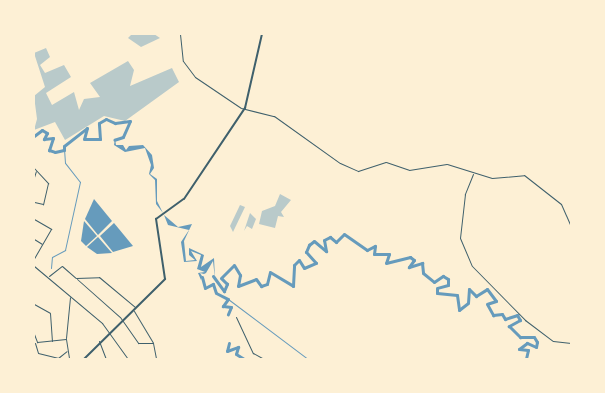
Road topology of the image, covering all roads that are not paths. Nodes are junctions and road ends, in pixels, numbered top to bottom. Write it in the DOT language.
graph roads {
  1 [pos="180,34"];
  2 [pos="262,34"];
  3 [pos="245,108"];
  4 [pos="34,168"];
  5 [pos="36,170"];
  6 [pos="474,173"];
  7 [pos="34,177"];
  8 [pos="34,202"];
  9 [pos="34,219"];
  10 [pos="571,226"];
  11 [pos="34,239"];
  12 [pos="42,244"];
  13 [pos="34,258"];
  14 [pos="34,266"];
  15 [pos="48,277"];
  16 [pos="76,278"];
  17 [pos="71,296"];
  18 [pos="34,304"];
  19 [pos="134,308"];
  20 [pos="236,317"];
  21 [pos="122,320"];
  22 [pos="108,331"];
  23 [pos="34,334"];
  24 [pos="66,339"];
  25 [pos="35,340"];
  26 [pos="52,341"];
  27 [pos="99,341"];
  28 [pos="153,344"];
  29 [pos="571,344"];
  30 [pos="68,350"];
  31 [pos="69,359"];
  32 [pos="84,359"];
  33 [pos="106,359"];
  34 [pos="128,359"];
  35 [pos="156,359"];
  36 [pos="264,359"];
  1 -- 3 [label="street"];
  2 -- 3 [label="street"];
  3 -- 6 [label="street"];
  3 -- 19 [label="street"];
  4 -- 5 [label="street"];
  5 -- 7 [label="street"];
  5 -- 8 [label="street"];
  6 -- 10 [label="street"];
  6 -- 29 [label="street"];
  9 -- 12 [label="street"];
  11 -- 12 [label="street"];
  12 -- 13 [label="street"];
  14 -- 15 [label="street"];
  15 -- 16 [label="street"];
  15 -- 17 [label="street"];
  16 -- 19 [label="street"];
  16 -- 21 [label="street"];
  17 -- 22 [label="street"];
  17 -- 24 [label="street"];
  18 -- 26 [label="street"];
  19 -- 21 [label="street"];
  19 -- 28 [label="street"];
  20 -- 36 [label="street"];
  21 -- 22 [label="street"];
  21 -- 28 [label="street"];
  22 -- 27 [label="street"];
  22 -- 34 [label="street"];
  23 -- 25 [label="street"];
  24 -- 26 [label="street"];
  24 -- 30 [label="street"];
  25 -- 26 [label="street"];
  25 -- 30 [label="street"];
  27 -- 32 [label="street"];
  27 -- 33 [label="street"];
  28 -- 35 [label="street"];
  30 -- 31 [label="street"];
}
